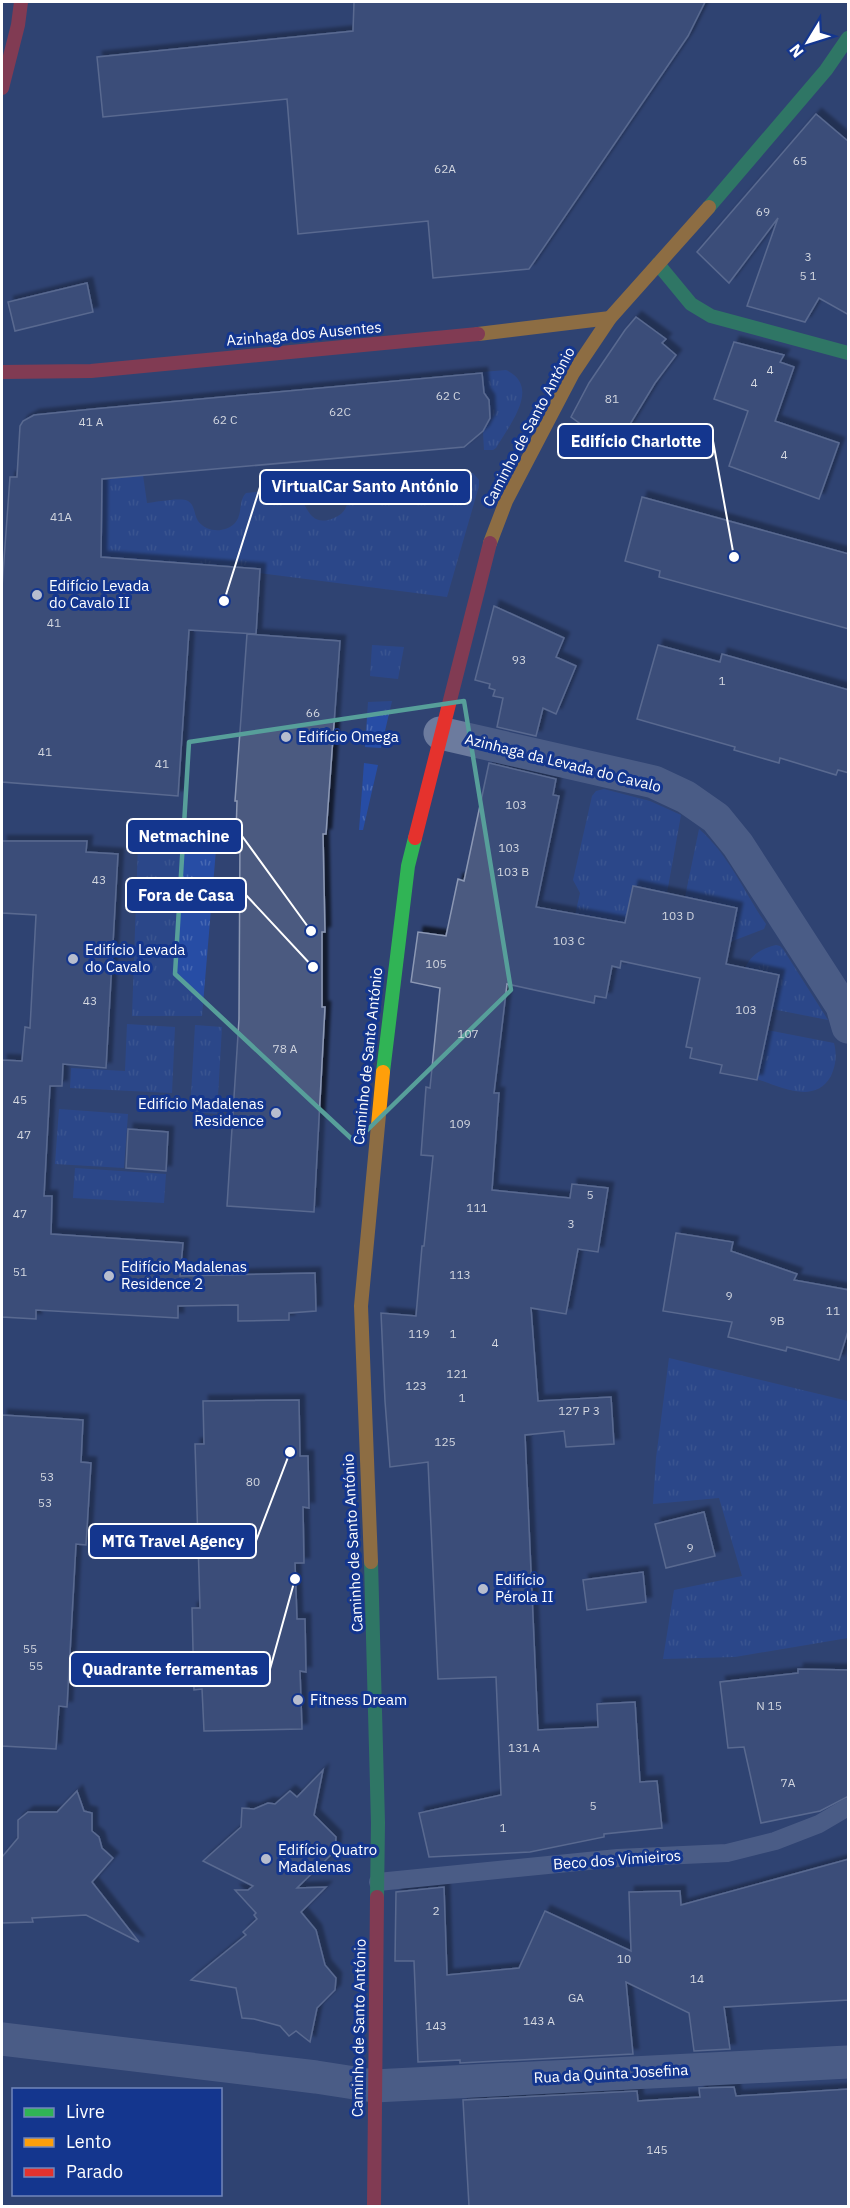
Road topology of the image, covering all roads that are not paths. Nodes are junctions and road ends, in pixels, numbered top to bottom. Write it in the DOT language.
graph roads {
  1 [pos="21,2"];
  2 [pos="29,2"];
  3 [pos="18,25"];
  4 [pos="849,38"];
  5 [pos="2,88"];
  6 [pos="658,264"];
  7 [pos="610,318"];
  8 [pos="849,352"];
  9 [pos="2,372"];
  10 [pos="440,733"];
  11 [pos="849,1028"];
  12 [pos="849,1807"];
  13 [pos="378,1882"];
  14 [pos="2,2039"];
  15 [pos="849,2062"];
  16 [pos="374,2086"];
  17 [pos="374,2206"];
  1 -- 3 [label="street"];
  2 -- 3 [label="street"];
  3 -- 5 [label="street"];
  4 -- 6 [label="street, Caminho de Santo António"];
  6 -- 7 [label="street, Caminho de Santo António"];
  6 -- 8 [label="street"];
  7 -- 9 [label="street, Azinhaga dos Ausentes"];
  7 -- 10 [label="street, Caminho de Santo António"];
  10 -- 11 [label="street, Azinhaga da Levada do Cavalo"];
  10 -- 13 [label="street, Caminho de Santo António"];
  12 -- 13 [label="lane, Beco dos Vimieiros"];
  13 -- 16 [label="street, Caminho de Santo António"];
  14 -- 16 [label="street, Rua da Quinta Josefina"];
  15 -- 16 [label="street, Rua da Quinta Josefina"];
  16 -- 17 [label="street, Caminho de Santo António"];
}
